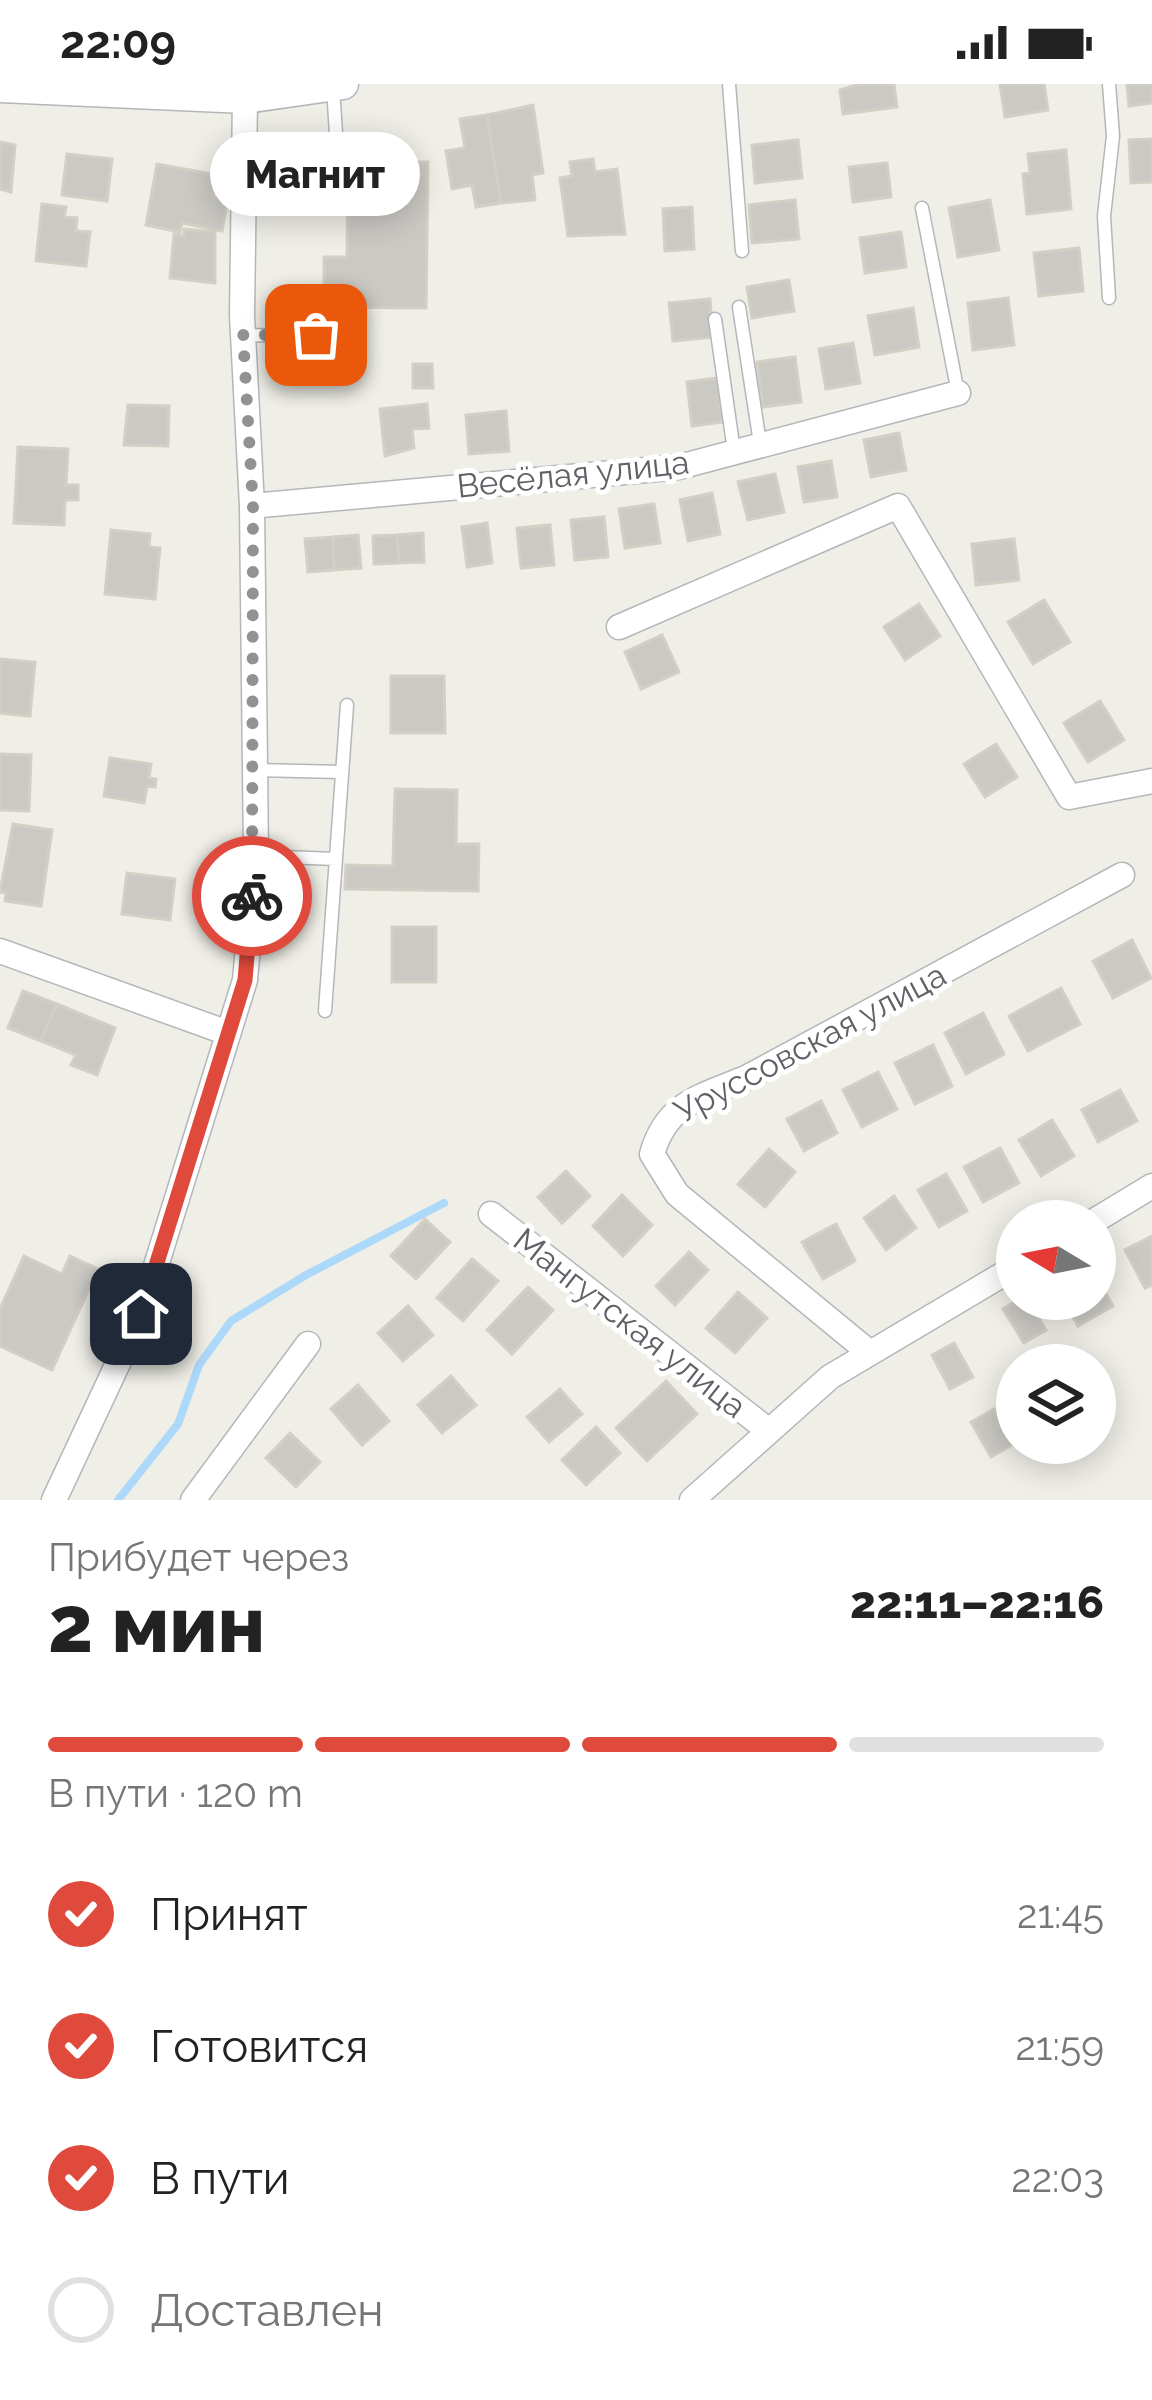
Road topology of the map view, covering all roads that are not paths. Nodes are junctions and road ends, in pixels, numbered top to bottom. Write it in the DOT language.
graph roads {
  1 [pos="729,84"];
  2 [pos="1109,84"];
  3 [pos="0,87"];
  4 [pos="329,87"];
  5 [pos="91,88"];
  6 [pos="253,97"];
  7 [pos="338,165"];
  8 [pos="922,208"];
  9 [pos="742,251"];
  10 [pos="1109,298"];
  11 [pos="739,307"];
  12 [pos="715,319"];
  13 [pos="254,335"];
  14 [pos="316,335"];
  15 [pos="958,393"];
  16 [pos="760,443"];
  17 [pos="734,451"];
  18 [pos="253,506"];
  19 [pos="619,627"];
  20 [pos="347,705"];
  21 [pos="255,770"];
  22 [pos="342,772"];
  23 [pos="1152,781"];
  24 [pos="267,856"];
  25 [pos="336,859"];
  26 [pos="1122,875"];
  27 [pos="0,951"];
  28 [pos="325,1011"];
  29 [pos="228,1033"];
  30 [pos="1152,1186"];
  31 [pos="1116,1208"];
  32 [pos="490,1214"];
  33 [pos="996,1278"];
  34 [pos="308,1344"];
  35 [pos="870,1353"];
  36 [pos="769,1432"];
  37 [pos="54,1500"];
  38 [pos="194,1500"];
  39 [pos="692,1500"];
  1 -- 9 [label="lane"];
  2 -- 10 [label="lane"];
  3 -- 5 [label="street"];
  4 -- 6 [label="street"];
  4 -- 7 [label="lane"];
  5 -- 6 [label="street"];
  6 -- 13 [label="street"];
  8 -- 15 [label="lane"];
  11 -- 16 [label="lane"];
  12 -- 17 [label="lane"];
  13 -- 14 [label="lane"];
  13 -- 18 [label="street"];
  15 -- 16 [label="street, Весёлая улица"];
  16 -- 17 [label="street, Весёлая улица"];
  17 -- 18 [label="street, Весёлая улица"];
  18 -- 21 [label="street"];
  19 -- 23 [label="street"];
  20 -- 22 [label="lane"];
  21 -- 22 [label="lane"];
  21 -- 24 [label="street"];
  22 -- 25 [label="lane"];
  24 -- 25 [label="lane"];
  24 -- 29 [label="street"];
  25 -- 28 [label="lane"];
  26 -- 35 [label="street, Уруссовская улица"];
  27 -- 29 [label="street"];
  29 -- 37 [label="street"];
  30 -- 31 [label="street"];
  32 -- 36 [label="street, Мангутская улица"];
  33 -- 35 [label="street"];
  34 -- 38 [label="street"];
  35 -- 36 [label="street"];
  36 -- 39 [label="street"];
}
